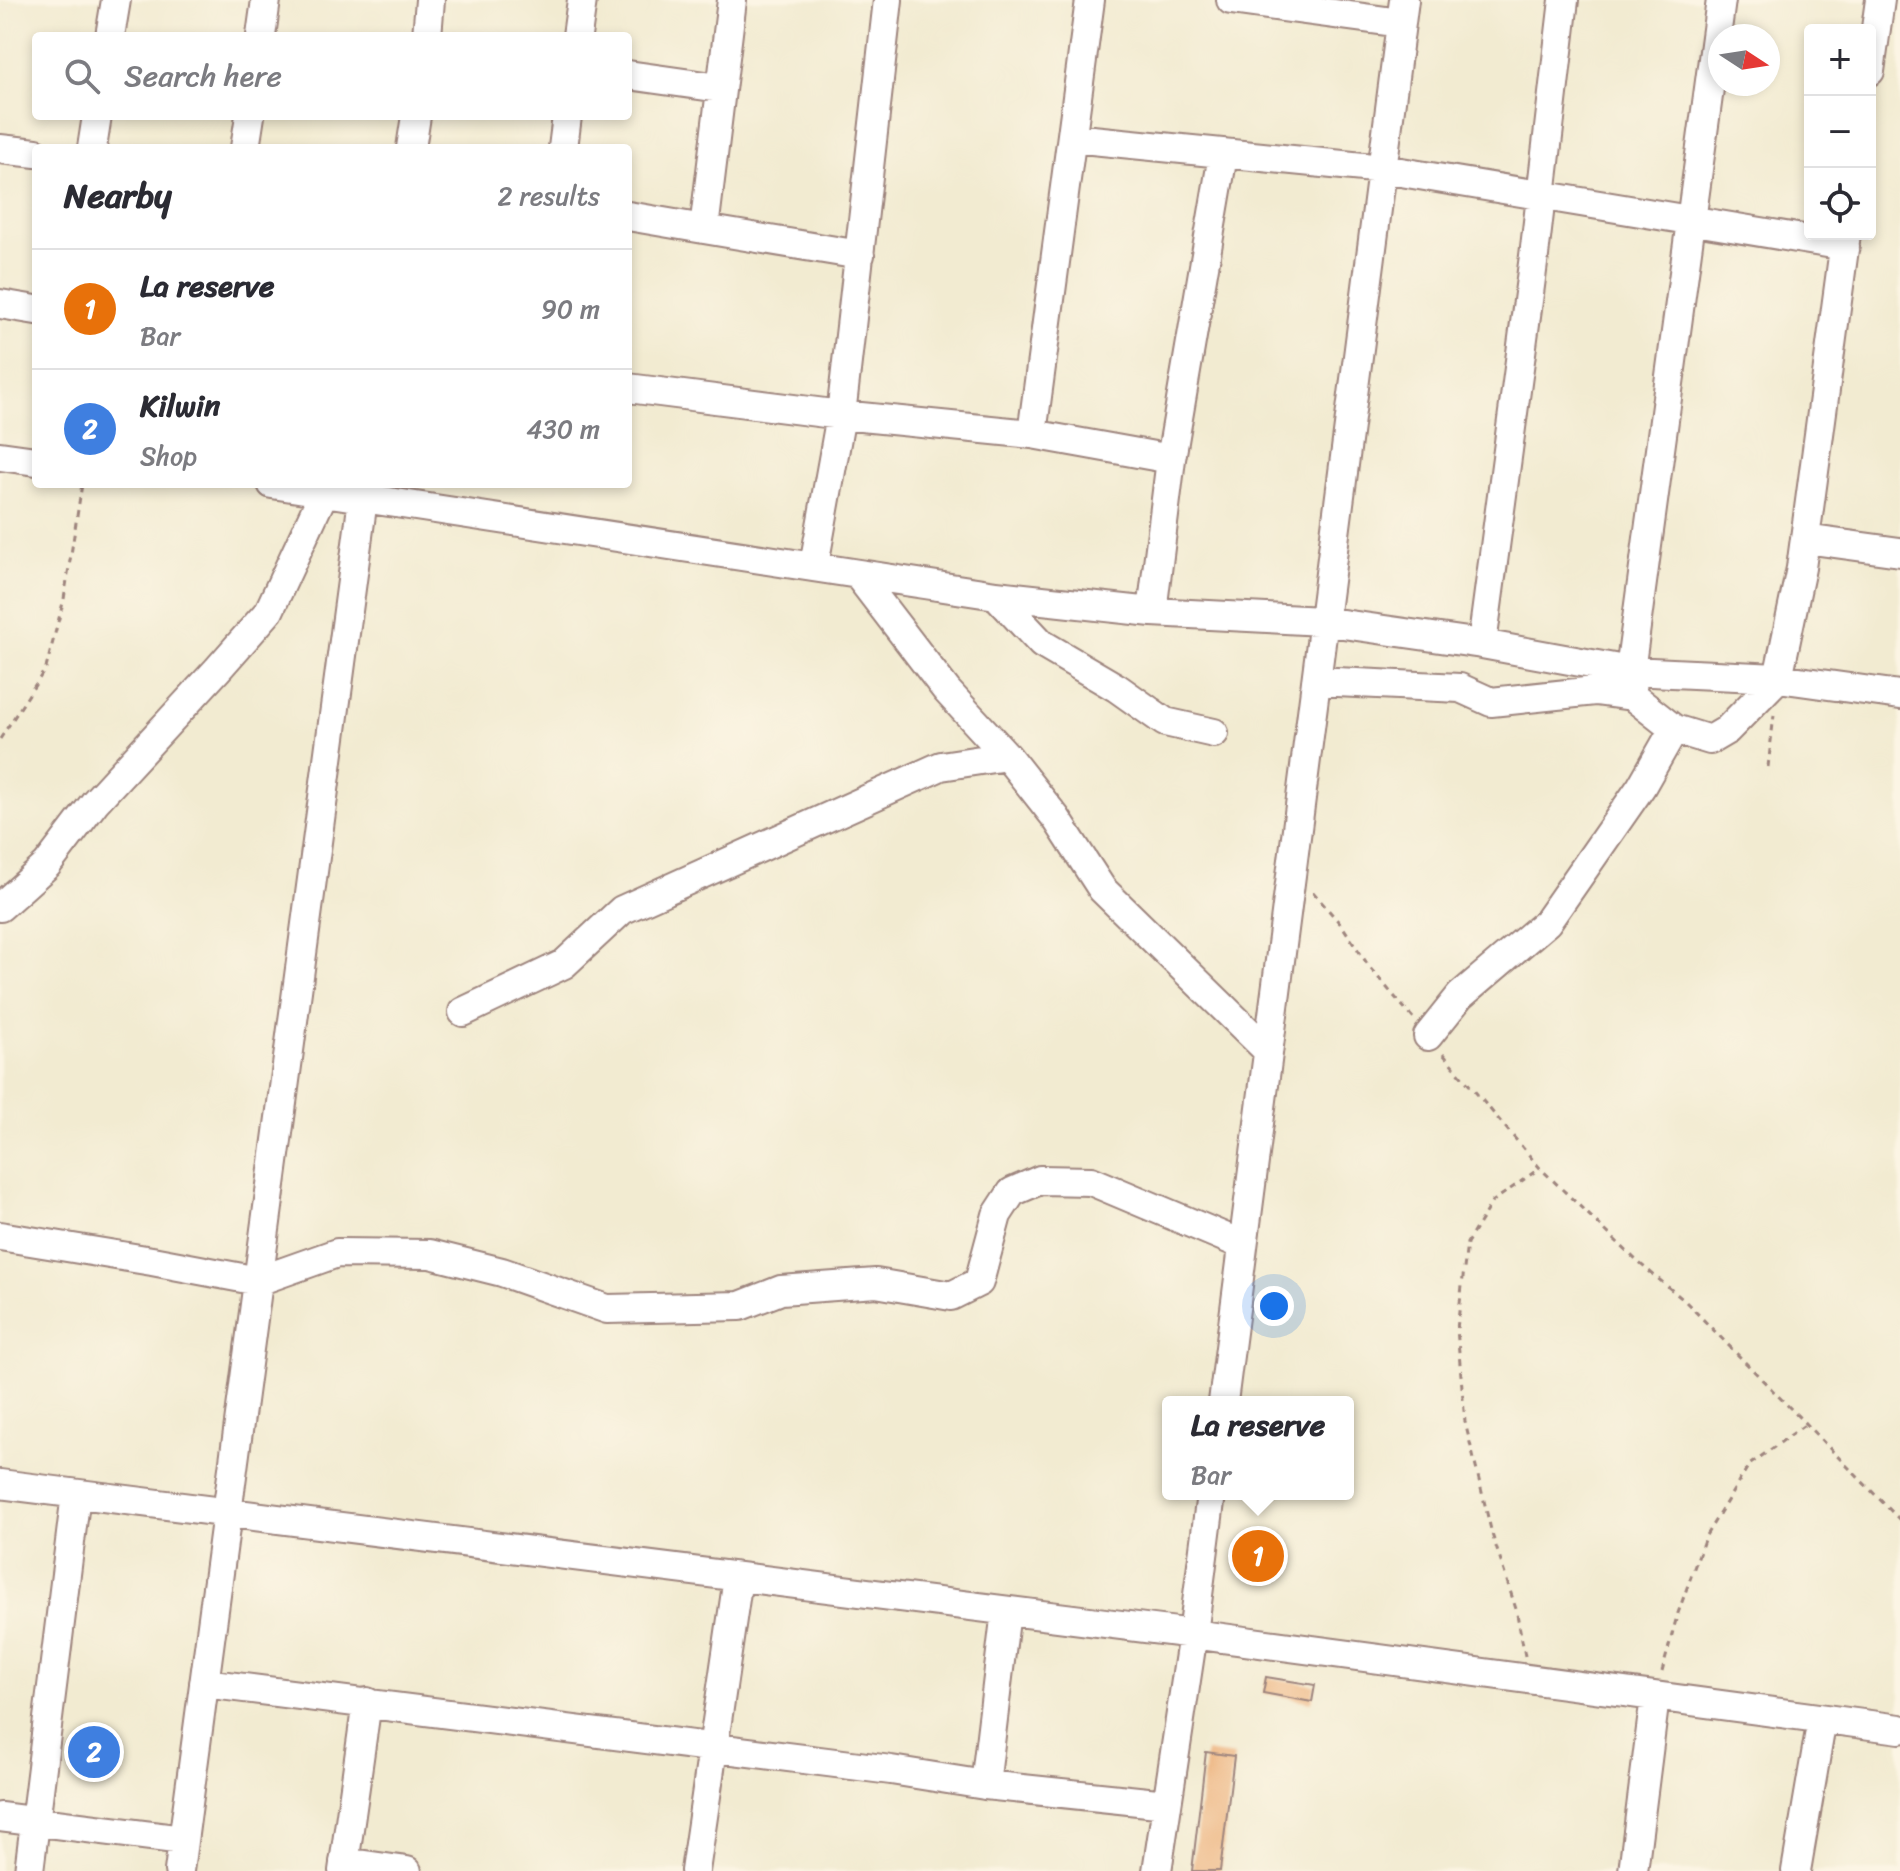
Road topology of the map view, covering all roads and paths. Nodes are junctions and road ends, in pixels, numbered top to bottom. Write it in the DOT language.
graph roads {
  1 [pos="116,0"];
  2 [pos="266,0"];
  3 [pos="430,0"];
  4 [pos="582,0"];
  5 [pos="732,0"];
  6 [pos="888,0"];
  7 [pos="1090,0"];
  8 [pos="1231,0"];
  9 [pos="1564,0"];
  10 [pos="1721,0"];
  11 [pos="1880,0"];
  12 [pos="1403,12"];
  13 [pos="1876,28"];
  14 [pos="111,32"];
  15 [pos="262,32"];
  16 [pos="427,32"];
  17 [pos="578,32"];
  18 [pos="632,76"];
  19 [pos="720,88"];
  20 [pos="96,120"];
  21 [pos="249,120"];
  22 [pos="415,120"];
  23 [pos="566,120"];
  24 [pos="1072,138"];
  25 [pos="93,144"];
  26 [pos="246,144"];
  27 [pos="412,144"];
  28 [pos="564,144"];
  29 [pos="0,149"];
  30 [pos="32,153"];
  31 [pos="1223,155"];
  32 [pos="1383,169"];
  33 [pos="1541,195"];
  34 [pos="632,217"];
  35 [pos="1691,220"];
  36 [pos="704,229"];
  37 [pos="1804,235"];
  38 [pos="1846,240"];
  39 [pos="860,255"];
  40 [pos="0,304"];
  41 [pos="32,309"];
  42 [pos="632,389"];
  43 [pos="841,415"];
  44 [pos="1032,434"];
  45 [pos="0,456"];
  46 [pos="1171,459"];
  47 [pos="32,460"];
  48 [pos="81,488"];
  49 [pos="307,488"];
  50 [pos="325,490"];
  51 [pos="364,491"];
  52 [pos="1805,539"];
  53 [pos="1900,552"];
  54 [pos="814,565"];
  55 [pos="858,575"];
  56 [pos="996,595"];
  57 [pos="1152,612"];
  58 [pos="1322,621"];
  59 [pos="1482,644"];
  60 [pos="1778,678"];
  61 [pos="1316,681"];
  62 [pos="1631,684"];
  63 [pos="1900,695"];
  64 [pos="1674,729"];
  65 [pos="1214,733"];
  66 [pos="0,739"];
  67 [pos="1007,756"];
  68 [pos="1768,767"];
  69 [pos="1291,875"];
  70 [pos="0,907"];
  71 [pos="463,1012"];
  72 [pos="1428,1036"];
  73 [pos="1268,1051"];
  74 [pos="1540,1168"];
  75 [pos="0,1236"];
  76 [pos="1243,1245"];
  77 [pos="258,1281"];
  78 [pos="1224,1396"];
  79 [pos="1806,1424"];
  80 [pos="0,1484"];
  81 [pos="76,1494"];
  82 [pos="1210,1500"];
  83 [pos="226,1513"];
  84 [pos="1900,1520"];
  85 [pos="738,1578"];
  86 [pos="1006,1611"];
  87 [pos="1193,1634"];
  88 [pos="1529,1680"];
  89 [pos="204,1683"];
  90 [pos="1655,1697"];
  91 [pos="367,1702"];
  92 [pos="1822,1719"];
  93 [pos="1900,1729"];
  94 [pos="712,1749"];
  95 [pos="985,1785"];
  96 [pos="1167,1804"];
  97 [pos="0,1817"];
  98 [pos="35,1821"];
  99 [pos="183,1840"];
  100 [pos="343,1867"];
  101 [pos="29,1871"];
  102 [pos="179,1871"];
  103 [pos="407,1871"];
  104 [pos="695,1871"];
  105 [pos="1157,1871"];
  106 [pos="1633,1871"];
  107 [pos="1796,1871"];
  1 -- 14 [label="street"];
  2 -- 15 [label="street"];
  3 -- 16 [label="street"];
  4 -- 17 [label="street"];
  5 -- 19 [label="street"];
  6 -- 39 [label="street"];
  7 -- 24 [label="street"];
  8 -- 12 [label="street"];
  9 -- 33 [label="street"];
  10 -- 35 [label="street"];
  11 -- 13 [label="street"];
  12 -- 32 [label="street"];
  18 -- 19 [label="street"];
  19 -- 36 [label="street"];
  20 -- 25 [label="street"];
  21 -- 26 [label="street"];
  22 -- 27 [label="street"];
  23 -- 28 [label="street"];
  24 -- 31 [label="street"];
  24 -- 44 [label="street"];
  29 -- 30 [label="street"];
  31 -- 32 [label="street"];
  31 -- 46 [label="street"];
  32 -- 33 [label="street"];
  32 -- 58 [label="street"];
  33 -- 35 [label="street"];
  33 -- 59 [label="street"];
  34 -- 36 [label="street"];
  35 -- 37 [label="street"];
  35 -- 62 [label="street"];
  36 -- 39 [label="street"];
  38 -- 52 [label="street"];
  39 -- 43 [label="street"];
  40 -- 41 [label="street"];
  42 -- 43 [label="street"];
  43 -- 44 [label="street"];
  43 -- 54 [label="street"];
  44 -- 46 [label="street"];
  45 -- 47 [label="street"];
  46 -- 57 [label="street"];
  48 -- 66 [label="path"];
  49 -- 50 [label="street"];
  50 -- 51 [label="street"];
  50 -- 70 [label="street"];
  51 -- 54 [label="street"];
  51 -- 77 [label="street"];
  52 -- 53 [label="street"];
  52 -- 60 [label="street"];
  54 -- 55 [label="street"];
  55 -- 56 [label="street"];
  55 -- 67 [label="street"];
  56 -- 57 [label="street"];
  56 -- 65 [label="street"];
  57 -- 58 [label="street"];
  58 -- 59 [label="street"];
  58 -- 61 [label="street"];
  59 -- 62 [label="street"];
  60 -- 62 [label="street"];
  60 -- 63 [label="street"];
  60 -- 64 [label="street"];
  60 -- 68 [label="path"];
  61 -- 62 [label="street"];
  61 -- 69 [label="street"];
  62 -- 64 [label="street"];
  64 -- 72 [label="street"];
  67 -- 71 [label="street"];
  67 -- 73 [label="street"];
  69 -- 72 [label="path"];
  69 -- 73 [label="street"];
  72 -- 74 [label="path"];
  73 -- 76 [label="street"];
  74 -- 79 [label="path"];
  74 -- 88 [label="path"];
  75 -- 77 [label="street"];
  76 -- 77 [label="street"];
  76 -- 78 [label="street"];
  77 -- 83 [label="street"];
  79 -- 84 [label="path"];
  79 -- 90 [label="path"];
  80 -- 81 [label="street"];
  81 -- 83 [label="street"];
  81 -- 98 [label="street"];
  82 -- 87 [label="street"];
  83 -- 85 [label="street"];
  83 -- 89 [label="street"];
  85 -- 86 [label="street"];
  85 -- 94 [label="street"];
  86 -- 87 [label="street"];
  86 -- 95 [label="street"];
  87 -- 88 [label="street"];
  87 -- 96 [label="street"];
  88 -- 90 [label="street"];
  89 -- 91 [label="street"];
  89 -- 99 [label="street"];
  90 -- 92 [label="street"];
  90 -- 106 [label="street"];
  91 -- 94 [label="street"];
  91 -- 100 [label="street"];
  92 -- 93 [label="street"];
  92 -- 107 [label="street"];
  94 -- 95 [label="street"];
  94 -- 104 [label="street"];
  95 -- 96 [label="street"];
  96 -- 105 [label="street"];
  97 -- 98 [label="street"];
  98 -- 99 [label="street"];
  98 -- 101 [label="street"];
  99 -- 102 [label="street"];
  100 -- 103 [label="street"];
}
